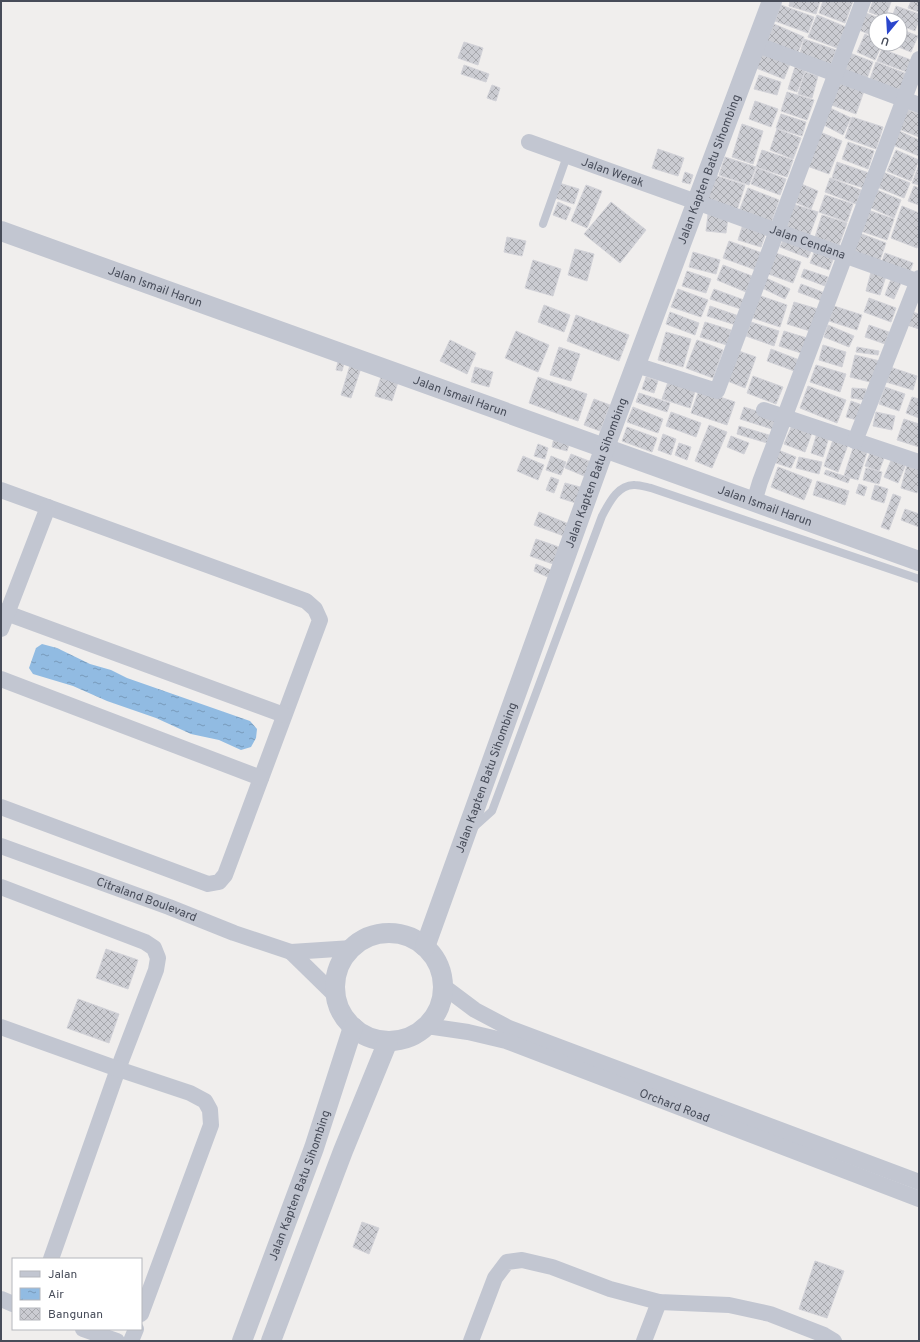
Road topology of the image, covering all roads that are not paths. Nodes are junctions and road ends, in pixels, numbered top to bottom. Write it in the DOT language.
graph roads {
  1 [pos="772,1"];
  2 [pos="863,1"];
  3 [pos="755,46"];
  4 [pos="919,58"];
  5 [pos="836,74"];
  6 [pos="904,99"];
  7 [pos="919,104"];
  8 [pos="529,142"];
  9 [pos="567,156"];
  10 [pos="696,202"];
  11 [pos="543,224"];
  12 [pos="1,231"];
  13 [pos="777,231"];
  14 [pos="845,256"];
  15 [pos="919,280"];
  16 [pos="636,365"];
  17 [pos="764,410"];
  18 [pos="784,417"];
  19 [pos="855,441"];
  20 [pos="605,447"];
  21 [pos="919,462"];
  22 [pos="1,490"];
  23 [pos="754,502"];
  24 [pos="48,507"];
  25 [pos="919,561"];
  26 [pos="919,579"];
  27 [pos="4,612"];
  28 [pos="1,629"];
  29 [pos="1,679"];
  30 [pos="284,715"];
  31 [pos="261,778"];
  32 [pos="1,807"];
  33 [pos="466,833"];
  34 [pos="1,846"];
  35 [pos="1,887"];
  36 [pos="424,947"];
  37 [pos="352,948"];
  38 [pos="291,952"];
  39 [pos="443,986"];
  40 [pos="336,996"];
  41 [pos="427,1026"];
  42 [pos="1,1027"];
  43 [pos="353,1027"];
  44 [pos="388,1041"];
  45 [pos="118,1069"];
  46 [pos="919,1182"];
  47 [pos="919,1199"];
  48 [pos="51,1258"];
  49 [pos="1,1299"];
  50 [pos="659,1302"];
  51 [pos="12,1304"];
  52 [pos="142,1311"];
  53 [pos="86,1330"];
  54 [pos="136,1330"];
  55 [pos="117,1341"];
  56 [pos="131,1341"];
  57 [pos="242,1341"];
  58 [pos="271,1341"];
  59 [pos="471,1341"];
  60 [pos="644,1341"];
  61 [pos="834,1341"];
  1 -- 3 [label="street, Jalan Kapten Batu Sihombing"];
  2 -- 5 [label="street"];
  3 -- 5 [label="street"];
  3 -- 10 [label="street, Jalan Kapten Batu Sihombing"];
  4 -- 6 [label="street"];
  5 -- 6 [label="street"];
  5 -- 13 [label="street"];
  6 -- 7 [label="street"];
  6 -- 14 [label="street"];
  8 -- 9 [label="street, Jalan Werak"];
  9 -- 10 [label="street, Jalan Werak"];
  9 -- 11 [label="lane"];
  10 -- 13 [label="street, Jalan Cendana"];
  10 -- 16 [label="street, Jalan Kapten Batu Sihombing"];
  12 -- 20 [label="street, Jalan Ismail Harun"];
  13 -- 14 [label="street, Jalan Cendana"];
  13 -- 16 [label="street"];
  14 -- 15 [label="street, Jalan Cendana"];
  14 -- 18 [label="street"];
  15 -- 19 [label="street"];
  16 -- 20 [label="street, Jalan Kapten Batu Sihombing"];
  17 -- 18 [label="street"];
  18 -- 19 [label="street"];
  18 -- 23 [label="street"];
  19 -- 21 [label="street"];
  20 -- 23 [label="street, Jalan Ismail Harun"];
  20 -- 33 [label="street, Jalan Kapten Batu Sihombing"];
  22 -- 24 [label="street"];
  23 -- 25 [label="street, Jalan Ismail Harun"];
  24 -- 27 [label="street"];
  24 -- 30 [label="street"];
  26 -- 33 [label="lane"];
  27 -- 28 [label="street"];
  27 -- 30 [label="street"];
  29 -- 31 [label="street"];
  30 -- 31 [label="street"];
  31 -- 32 [label="street"];
  33 -- 36 [label="street, Jalan Kapten Batu Sihombing"];
  34 -- 38 [label="street, Citraland Boulevard"];
  35 -- 45 [label="street"];
  36 -- 37 [label="street"];
  36 -- 39 [label="street"];
  37 -- 38 [label="street, Citraland Boulevard"];
  37 -- 40 [label="street"];
  38 -- 40 [label="street, Citraland Boulevard"];
  39 -- 41 [label="street"];
  39 -- 46 [label="street, Orchard Road"];
  40 -- 43 [label="street"];
  41 -- 44 [label="street"];
  41 -- 47 [label="street, Orchard Road"];
  42 -- 45 [label="street"];
  43 -- 44 [label="street"];
  43 -- 57 [label="street, Jalan Kapten Batu Sihombing"];
  44 -- 58 [label="street"];
  45 -- 48 [label="street"];
  45 -- 52 [label="street"];
  49 -- 51 [label="street"];
  50 -- 59 [label="street"];
  50 -- 60 [label="street"];
  50 -- 61 [label="street"];
  53 -- 55 [label="street"];
  54 -- 56 [label="street"];
}
